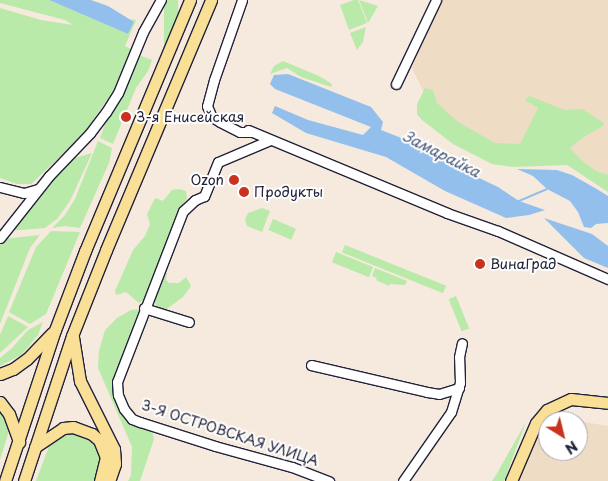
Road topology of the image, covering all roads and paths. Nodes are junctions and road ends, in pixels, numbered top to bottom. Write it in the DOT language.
graph roads {
  1 [pos="160,0"];
  2 [pos="190,0"];
  3 [pos="211,0"];
  4 [pos="242,0"];
  5 [pos="436,0"];
  6 [pos="396,84"];
  7 [pos="270,140"];
  8 [pos="0,187"];
  9 [pos="39,189"];
  10 [pos="0,238"];
  11 [pos="608,279"];
  12 [pos="144,308"];
  13 [pos="189,322"];
  14 [pos="55,330"];
  15 [pos="72,336"];
  16 [pos="462,344"];
  17 [pos="311,365"];
  18 [pos="0,374"];
  19 [pos="459,388"];
  20 [pos="0,402"];
  21 [pos="608,403"];
  22 [pos="19,442"];
  23 [pos="35,447"];
  24 [pos="5,481"];
  25 [pos="24,481"];
  26 [pos="100,481"];
  27 [pos="109,481"];
  28 [pos="329,481"];
  29 [pos="403,481"];
  30 [pos="511,481"];
  1 -- 9 [label="street"];
  2 -- 14 [label="main road"];
  3 -- 15 [label="main road"];
  4 -- 7 [label="street"];
  5 -- 6 [label="street"];
  7 -- 11 [label="street"];
  7 -- 12 [label="street"];
  8 -- 9 [label="street"];
  9 -- 10 [label="street"];
  12 -- 13 [label="street"];
  12 -- 28 [label="street, 3-Я ОСТРОВСКАЯ УЛИЦА"];
  14 -- 18 [label="main road"];
  14 -- 22 [label="main road"];
  15 -- 23 [label="main road"];
  15 -- 27 [label="main road"];
  16 -- 19 [label="street"];
  17 -- 19 [label="street"];
  19 -- 29 [label="street"];
  20 -- 22 [label="main road"];
  21 -- 30 [label="main road"];
  22 -- 24 [label="main road"];
  23 -- 25 [label="main road"];
  23 -- 26 [label="main road"];
}
